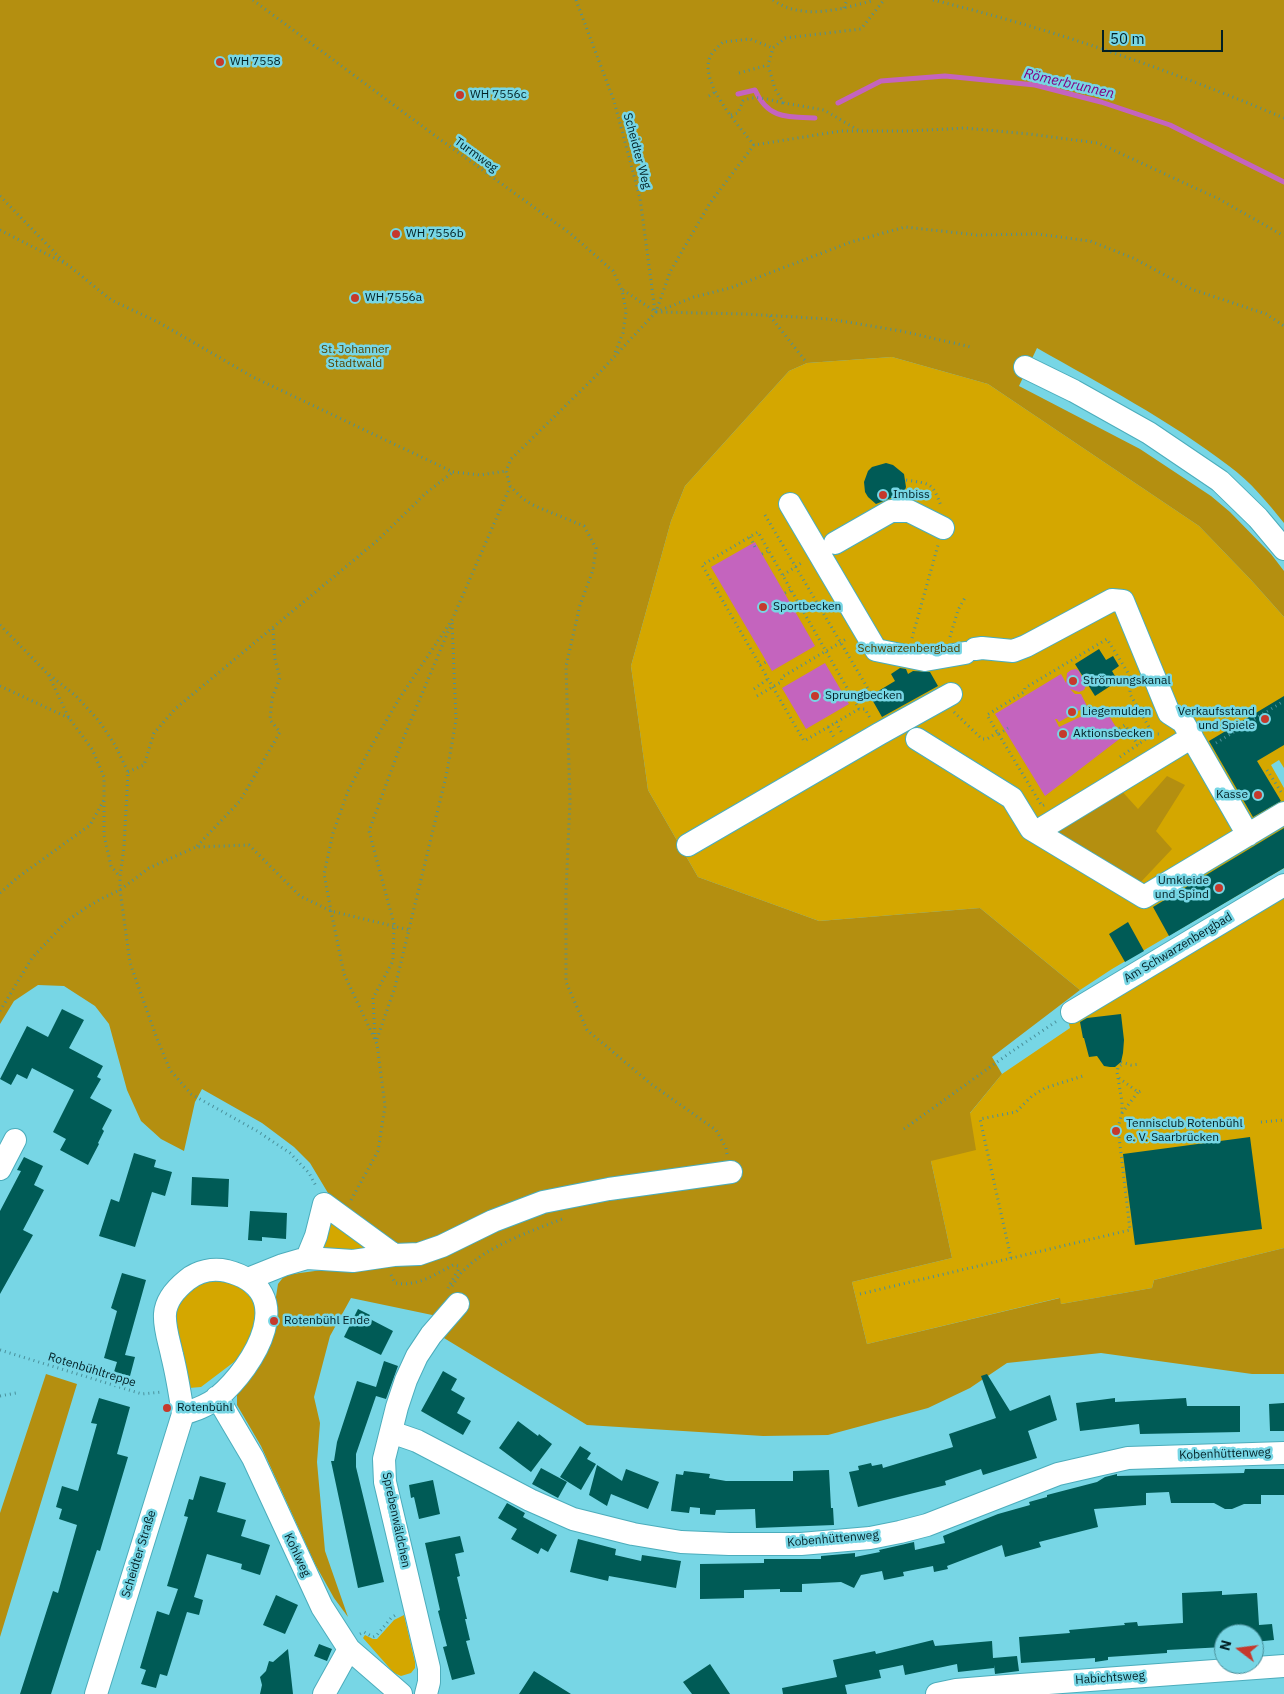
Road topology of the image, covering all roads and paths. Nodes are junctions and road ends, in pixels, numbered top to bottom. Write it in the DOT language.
graph roads {
  1 [pos="253,0"];
  2 [pos="576,0"];
  3 [pos="773,0"];
  4 [pos="847,0"];
  5 [pos="874,0"];
  6 [pos="884,0"];
  7 [pos="933,0"];
  8 [pos="844,9"];
  9 [pos="773,48"];
  10 [pos="768,65"];
  11 [pos="739,73"];
  12 [pos="715,92"];
  13 [pos="709,96"];
  14 [pos="784,103"];
  15 [pos="731,115"];
  16 [pos="1284,118"];
  17 [pos="858,130"];
  18 [pos="754,145"];
  19 [pos="0,196"];
  20 [pos="0,230"];
  21 [pos="1284,236"];
  22 [pos="68,266"];
  23 [pos="622,290"];
  24 [pos="656,312"];
  25 [pos="770,316"];
  26 [pos="1284,326"];
  27 [pos="971,347"];
  28 [pos="613,358"];
  29 [pos="807,363"];
  30 [pos="1025,367"];
  31 [pos="506,471"];
  32 [pos="453,472"];
  33 [pos="906,480"];
  34 [pos="510,486"];
  35 [pos="790,504"];
  36 [pos="765,515"];
  37 [pos="944,520"];
  38 [pos="750,537"];
  39 [pos="836,543"];
  40 [pos="756,547"];
  41 [pos="1284,549"];
  42 [pos="768,551"];
  43 [pos="762,554"];
  44 [pos="797,566"];
  45 [pos="716,575"];
  46 [pos="782,575"];
  47 [pos="710,578"];
  48 [pos="791,590"];
  49 [pos="785,594"];
  50 [pos="966,596"];
  51 [pos="452,620"];
  52 [pos="742,620"];
  53 [pos="736,623"];
  54 [pos="0,625"];
  55 [pos="273,628"];
  56 [pos="816,633"];
  57 [pos="810,636"];
  58 [pos="841,642"];
  59 [pos="826,651"];
  60 [pos="962,653"];
  61 [pos="907,656"];
  62 [pos="766,662"];
  63 [pos="760,665"];
  64 [pos="46,672"];
  65 [pos="768,680"];
  66 [pos="0,686"];
  67 [pos="772,687"];
  68 [pos="754,689"];
  69 [pos="870,692"];
  70 [pos="951,694"];
  71 [pos="757,696"];
  72 [pos="1284,701"];
  73 [pos="860,709"];
  74 [pos="69,718"];
  75 [pos="836,722"];
  76 [pos="1158,726"];
  77 [pos="828,727"];
  78 [pos="1008,728"];
  79 [pos="1114,731"];
  80 [pos="998,733"];
  81 [pos="879,734"];
  82 [pos="1153,734"];
  83 [pos="1163,734"];
  84 [pos="917,739"];
  85 [pos="987,739"];
  86 [pos="846,741"];
  87 [pos="1201,741"];
  88 [pos="1138,745"];
  89 [pos="838,746"];
  90 [pos="1114,760"];
  91 [pos="128,772"];
  92 [pos="1021,772"];
  93 [pos="1015,775"];
  94 [pos="1269,775"];
  95 [pos="104,800"];
  96 [pos="1049,801"];
  97 [pos="1280,802"];
  98 [pos="1036,832"];
  99 [pos="1248,835"];
  100 [pos="688,845"];
  101 [pos="196,847"];
  102 [pos="120,877"];
  103 [pos="1284,885"];
  104 [pos="120,890"];
  105 [pos="0,893"];
  106 [pos="331,911"];
  107 [pos="394,926"];
  108 [pos="409,930"];
  109 [pos="0,1011"];
  110 [pos="1072,1012"];
  111 [pos="376,1042"];
  112 [pos="1140,1064"];
  113 [pos="1086,1076"];
  114 [pos="1118,1078"];
  115 [pos="1144,1090"];
  116 [pos="1138,1092"];
  117 [pos="1122,1114"];
  118 [pos="1284,1120"];
  119 [pos="1260,1122"];
  120 [pos="904,1129"];
  121 [pos="15,1140"];
  122 [pos="0,1169"];
  123 [pos="731,1172"];
  124 [pos="333,1210"];
  125 [pos="570,1216"];
  126 [pos="391,1256"];
  127 [pos="307,1258"];
  128 [pos="1011,1258"];
  129 [pos="248,1279"];
  130 [pos="860,1294"];
  131 [pos="450,1303"];
  132 [pos="0,1350"];
  133 [pos="16,1393"];
  134 [pos="153,1394"];
  135 [pos="0,1396"];
  136 [pos="217,1397"];
  137 [pos="183,1414"];
  138 [pos="391,1432"];
  139 [pos="1284,1452"];
  140 [pos="391,1618"];
  141 [pos="355,1641"];
  142 [pos="1284,1666"];
  143 [pos="96,1694"];
  144 [pos="324,1694"];
  145 [pos="402,1694"];
  146 [pos="426,1694"];
  147 [pos="937,1694"];
  1 -- 23 [label="path, Turmweg"];
  2 -- 24 [label="path, Scheidter Weg"];
  3 -- 8 [label="path"];
  4 -- 8 [label="path"];
  5 -- 8 [label="path"];
  6 -- 9 [label="path"];
  7 -- 16 [label="path"];
  9 -- 10 [label="path"];
  9 -- 12 [label="path"];
  10 -- 11 [label="path"];
  10 -- 14 [label="path"];
  12 -- 13 [label="path"];
  12 -- 15 [label="path"];
  14 -- 15 [label="path"];
  14 -- 17 [label="path"];
  15 -- 18 [label="path"];
  17 -- 18 [label="path"];
  17 -- 21 [label="path"];
  18 -- 24 [label="path"];
  19 -- 22 [label="path"];
  20 -- 22 [label="path"];
  22 -- 32 [label="path"];
  23 -- 24 [label="path"];
  23 -- 28 [label="path, Turmweg"];
  24 -- 25 [label="path"];
  24 -- 26 [label="path"];
  24 -- 28 [label="path"];
  25 -- 27 [label="path"];
  25 -- 29 [label="path"];
  28 -- 31 [label="path"];
  30 -- 41 [label="street"];
  31 -- 32 [label="path"];
  31 -- 34 [label="path"];
  32 -- 55 [label="path"];
  33 -- 37 [label="path"];
  34 -- 51 [label="path"];
  34 -- 123 [label="path"];
  35 -- 61 [label="street"];
  36 -- 44 [label="path"];
  37 -- 39 [label="street"];
  37 -- 61 [label="path"];
  38 -- 40 [label="path"];
  38 -- 42 [label="path"];
  38 -- 47 [label="path"];
  42 -- 43 [label="path"];
  42 -- 46 [label="path"];
  44 -- 46 [label="path"];
  44 -- 58 [label="path"];
  45 -- 47 [label="path"];
  46 -- 48 [label="path"];
  47 -- 53 [label="path"];
  48 -- 49 [label="path"];
  48 -- 56 [label="path"];
  50 -- 60 [label="path"];
  51 -- 106 [label="path"];
  51 -- 107 [label="path"];
  51 -- 108 [label="path"];
  52 -- 53 [label="path"];
  53 -- 63 [label="path"];
  54 -- 64 [label="path"];
  55 -- 91 [label="path"];
  55 -- 101 [label="path"];
  56 -- 57 [label="path"];
  56 -- 59 [label="path"];
  58 -- 59 [label="path"];
  58 -- 69 [label="path"];
  59 -- 67 [label="path"];
  59 -- 73 [label="path"];
  60 -- 61 [label="street"];
  60 -- 87 [label="street"];
  62 -- 63 [label="path"];
  63 -- 65 [label="path"];
  64 -- 74 [label="path"];
  64 -- 91 [label="path"];
  65 -- 67 [label="path"];
  65 -- 68 [label="path"];
  66 -- 74 [label="path"];
  67 -- 71 [label="path"];
  67 -- 77 [label="path"];
  70 -- 81 [label="street"];
  72 -- 87 [label="path"];
  73 -- 75 [label="path"];
  73 -- 81 [label="path"];
  74 -- 95 [label="path"];
  75 -- 77 [label="path"];
  75 -- 86 [label="path"];
  76 -- 82 [label="path"];
  77 -- 89 [label="path"];
  78 -- 80 [label="path"];
  79 -- 88 [label="path"];
  80 -- 82 [label="path"];
  80 -- 85 [label="path"];
  80 -- 92 [label="path"];
  81 -- 100 [label="street"];
  82 -- 83 [label="path"];
  82 -- 88 [label="path"];
  84 -- 98 [label="street"];
  87 -- 98 [label="street"];
  87 -- 99 [label="street"];
  88 -- 90 [label="path"];
  91 -- 102 [label="path"];
  92 -- 93 [label="path"];
  92 -- 96 [label="path"];
  94 -- 97 [label="path"];
  95 -- 102 [label="path"];
  95 -- 105 [label="path"];
  97 -- 99 [label="street"];
  98 -- 99 [label="street"];
  101 -- 104 [label="path"];
  101 -- 106 [label="path"];
  102 -- 104 [label="path"];
  103 -- 110 [label="street, Am Schwarzenbergbad"];
  104 -- 109 [label="path"];
  104 -- 124 [label="path"];
  106 -- 107 [label="path"];
  106 -- 111 [label="path"];
  107 -- 108 [label="path"];
  107 -- 111 [label="path"];
  108 -- 111 [label="path"];
  110 -- 120 [label="path"];
  111 -- 124 [label="path"];
  112 -- 114 [label="path"];
  113 -- 128 [label="path"];
  114 -- 116 [label="path"];
  114 -- 117 [label="path"];
  115 -- 116 [label="path"];
  116 -- 117 [label="path"];
  117 -- 128 [label="path"];
  118 -- 119 [label="path"];
  121 -- 122 [label="street"];
  123 -- 126 [label="street"];
  124 -- 126 [label="street"];
  124 -- 127 [label="street"];
  125 -- 131 [label="path"];
  126 -- 127 [label="street"];
  126 -- 131 [label="path"];
  127 -- 129 [label="street"];
  128 -- 130 [label="path"];
  129 -- 136 [label="street"];
  129 -- 137 [label="street, Scheidter Straße"];
  131 -- 138 [label="street, Sprebenwäldchen"];
  132 -- 134 [label="path, Rotenbühltreppe"];
  133 -- 135 [label="path"];
  136 -- 137 [label="street"];
  136 -- 141 [label="street, Kohlweg"];
  137 -- 143 [label="street, Scheidter Straße"];
  138 -- 139 [label="street, Kobenhüttenweg"];
  138 -- 146 [label="street, Sprebenwäldchen"];
  140 -- 141 [label="path"];
  141 -- 144 [label="street"];
  141 -- 145 [label="street, Kohlweg"];
  142 -- 147 [label="street, Habichtsweg"];
}
